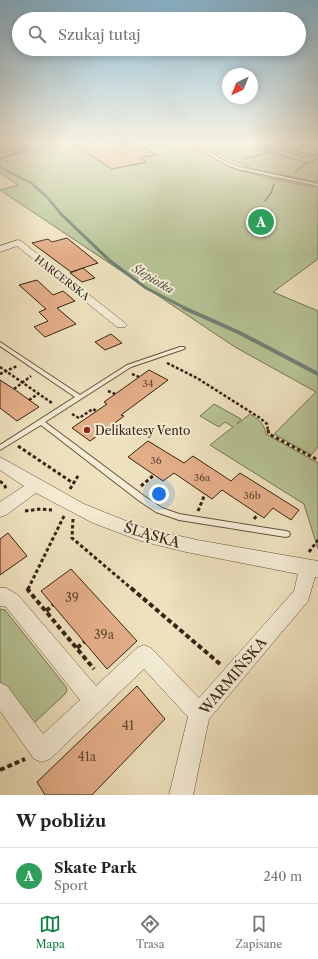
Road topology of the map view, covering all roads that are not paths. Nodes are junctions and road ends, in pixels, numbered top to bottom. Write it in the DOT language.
graph roads {
  1 [pos="295,180"];
  2 [pos="318,185"];
  3 [pos="0,249"];
  4 [pos="121,325"];
  5 [pos="0,344"];
  6 [pos="182,348"];
  7 [pos="79,397"];
  8 [pos="41,422"];
  9 [pos="0,448"];
  10 [pos="0,463"];
  11 [pos="35,486"];
  12 [pos="0,510"];
  13 [pos="286,534"];
  14 [pos="311,563"];
  15 [pos="0,597"];
  16 [pos="0,693"];
  17 [pos="102,695"];
  18 [pos="199,714"];
  19 [pos="181,795"];
  1 -- 2 [label="lane"];
  3 -- 4 [label="street, HARCERSKA"];
  5 -- 7 [label="lane"];
  6 -- 7 [label="lane"];
  7 -- 8 [label="lane"];
  8 -- 9 [label="lane"];
  8 -- 13 [label="lane"];
  10 -- 11 [label="street, ŚLĄSKA"];
  11 -- 12 [label="street"];
  11 -- 14 [label="street, ŚLĄSKA"];
  14 -- 18 [label="street, WARMIŃSKA"];
  15 -- 17 [label="street"];
  16 -- 17 [label="street"];
  17 -- 18 [label="street"];
  18 -- 19 [label="street, WARMIŃSKA"];
}
